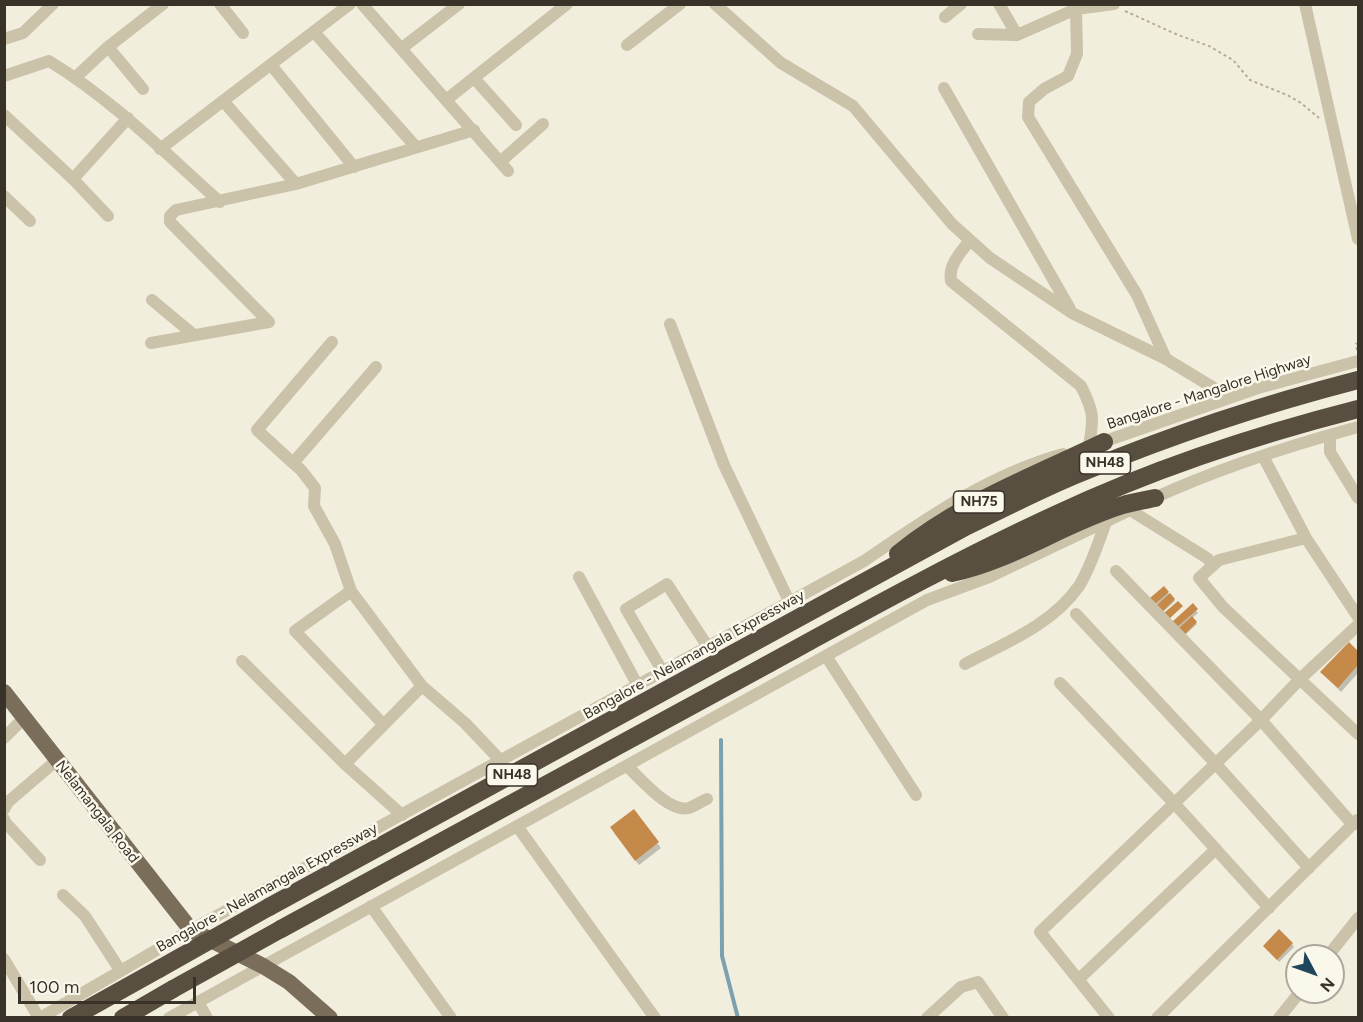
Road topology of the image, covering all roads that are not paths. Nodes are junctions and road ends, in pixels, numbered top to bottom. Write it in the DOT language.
graph roads {
  1 [pos="53,4"];
  2 [pos="163,4"];
  3 [pos="220,4"];
  4 [pos="350,4"];
  5 [pos="362,4"];
  6 [pos="459,4"];
  7 [pos="567,4"];
  8 [pos="680,4"];
  9 [pos="715,4"];
  10 [pos="961,4"];
  11 [pos="999,4"];
  12 [pos="1305,4"];
  13 [pos="1113,5"];
  14 [pos="1075,7"];
  15 [pos="945,17"];
  16 [pos="314,32"];
  17 [pos="243,33"];
  18 [pos="978,34"];
  19 [pos="1017,35"];
  20 [pos="4,39"];
  21 [pos="627,45"];
  22 [pos="108,47"];
  23 [pos="402,48"];
  24 [pos="271,65"];
  25 [pos="4,76"];
  26 [pos="76,77"];
  27 [pos="474,78"];
  28 [pos="944,88"];
  29 [pos="143,89"];
  30 [pos="446,100"];
  31 [pos="224,102"];
  32 [pos="4,115"];
  33 [pos="129,118"];
  34 [pos="543,124"];
  35 [pos="516,125"];
  36 [pos="474,130"];
  37 [pos="416,147"];
  38 [pos="160,149"];
  39 [pos="354,167"];
  40 [pos="73,179"];
  41 [pos="296,184"];
  42 [pos="4,196"];
  43 [pos="220,202"];
  44 [pos="108,216"];
  45 [pos="30,221"];
  46 [pos="1359,239"];
  47 [pos="970,240"];
  48 [pos="152,300"];
  49 [pos="1072,313"];
  50 [pos="670,324"];
  51 [pos="195,335"];
  52 [pos="332,342"];
  53 [pos="151,343"];
  54 [pos="1166,359"];
  55 [pos="1359,361"];
  56 [pos="376,367"];
  57 [pos="1359,380"];
  58 [pos="1221,401"];
  59 [pos="1359,408"];
  60 [pos="1359,427"];
  61 [pos="1330,435"];
  62 [pos="1096,444"];
  63 [pos="1263,456"];
  64 [pos="294,463"];
  65 [pos="1155,498"];
  66 [pos="1359,498"];
  67 [pos="1130,510"];
  68 [pos="1106,522"];
  69 [pos="1306,538"];
  70 [pos="1213,565"];
  71 [pos="1116,571"];
  72 [pos="579,577"];
  73 [pos="930,578"];
  74 [pos="866,580"];
  75 [pos="351,591"];
  76 [pos="789,601"];
  77 [pos="1076,614"];
  78 [pos="1359,617"];
  79 [pos="1359,625"];
  80 [pos="708,646"];
  81 [pos="826,656"];
  82 [pos="242,661"];
  83 [pos="964,664"];
  84 [pos="663,672"];
  85 [pos="1300,679"];
  86 [pos="1060,683"];
  87 [pos="422,686"];
  88 [pos="638,686"];
  89 [pos="4,692"];
  90 [pos="24,718"];
  91 [pos="1261,720"];
  92 [pos="383,724"];
  93 [pos="1359,734"];
  94 [pos="4,738"];
  95 [pos="57,760"];
  96 [pos="501,761"];
  97 [pos="1215,763"];
  98 [pos="345,764"];
  99 [pos="627,766"];
  100 [pos="916,795"];
  101 [pos="707,799"];
  102 [pos="1174,803"];
  103 [pos="4,809"];
  104 [pos="402,816"];
  105 [pos="4,819"];
  106 [pos="1356,822"];
  107 [pos="517,826"];
  108 [pos="1216,849"];
  109 [pos="40,860"];
  110 [pos="1309,868"];
  111 [pos="63,895"];
  112 [pos="371,906"];
  113 [pos="1269,908"];
  114 [pos="1359,918"];
  115 [pos="191,930"];
  116 [pos="1338,944"];
  117 [pos="4,959"];
  118 [pos="263,966"];
  119 [pos="120,970"];
  120 [pos="1078,979"];
  121 [pos="198,1002"];
  122 [pos="1289,1004"];
  123 [pos="40,1017"];
  124 [pos="70,1017"];
  125 [pos="123,1017"];
  126 [pos="169,1017"];
  127 [pos="207,1017"];
  128 [pos="330,1017"];
  129 [pos="451,1017"];
  130 [pos="655,1017"];
  131 [pos="927,1017"];
  132 [pos="1003,1017"];
  133 [pos="1109,1017"];
  134 [pos="1157,1017"];
  135 [pos="1279,1017"];
  1 -- 20 [label="street"];
  2 -- 22 [label="street"];
  3 -- 17 [label="street"];
  4 -- 16 [label="street"];
  5 -- 23 [label="street"];
  6 -- 23 [label="street"];
  7 -- 27 [label="street"];
  8 -- 21 [label="street"];
  9 -- 47 [label="street"];
  10 -- 15 [label="street"];
  11 -- 19 [label="street"];
  12 -- 46 [label="street"];
  13 -- 14 [label="street"];
  14 -- 19 [label="street"];
  14 -- 54 [label="street"];
  16 -- 24 [label="street"];
  16 -- 37 [label="street"];
  18 -- 19 [label="street"];
  22 -- 26 [label="street"];
  22 -- 29 [label="street"];
  23 -- 30 [label="street"];
  24 -- 31 [label="street"];
  24 -- 39 [label="street"];
  25 -- 26 [label="street"];
  26 -- 33 [label="street"];
  27 -- 30 [label="street"];
  27 -- 35 [label="street"];
  28 -- 49 [label="street"];
  30 -- 36 [label="street"];
  31 -- 38 [label="street"];
  31 -- 41 [label="street"];
  32 -- 40 [label="street"];
  33 -- 38 [label="street"];
  33 -- 40 [label="street"];
  34 -- 36 [label="street"];
  36 -- 37 [label="street"];
  37 -- 39 [label="street"];
  38 -- 43 [label="street"];
  39 -- 41 [label="street"];
  40 -- 44 [label="street"];
  41 -- 43 [label="street"];
  42 -- 45 [label="street"];
  43 -- 51 [label="street"];
  47 -- 49 [label="street"];
  47 -- 62 [label="street"];
  48 -- 51 [label="street"];
  49 -- 54 [label="street"];
  50 -- 76 [label="street"];
  51 -- 53 [label="street"];
  52 -- 64 [label="street"];
  54 -- 58 [label="street"];
  55 -- 58 [label="street, Bangalore - Mangalore Highway / NH75"];
  56 -- 64 [label="street"];
  57 -- 74 [label="highway, Bangalore - Nelamangala Expressway / NH48"];
  58 -- 62 [label="street, Bangalore - Mangalore Highway / NH75"];
  59 -- 73 [label="highway, NH48"];
  60 -- 61 [label="street"];
  61 -- 63 [label="street"];
  61 -- 66 [label="street"];
  62 -- 74 [label="highway, NH75"];
  62 -- 76 [label="street, Bangalore - Mangalore Highway"];
  63 -- 65 [label="street"];
  63 -- 69 [label="street"];
  64 -- 75 [label="street"];
  65 -- 67 [label="street"];
  65 -- 73 [label="highway"];
  67 -- 68 [label="street"];
  67 -- 70 [label="street"];
  68 -- 81 [label="street"];
  68 -- 83 [label="street"];
  69 -- 70 [label="street"];
  69 -- 78 [label="street"];
  70 -- 85 [label="street"];
  71 -- 91 [label="street"];
  72 -- 88 [label="street"];
  73 -- 125 [label="highway, NH48, bridge"];
  74 -- 124 [label="highway, Bangalore - Nelamangala Expressway / NH48, bridge"];
  75 -- 87 [label="street"];
  75 -- 92 [label="street"];
  76 -- 80 [label="street, Bangalore - Mangalore Highway"];
  77 -- 97 [label="street"];
  79 -- 85 [label="street"];
  80 -- 84 [label="street, Bangalore - Mangalore Highway"];
  80 -- 84 [label="street"];
  81 -- 99 [label="street"];
  81 -- 100 [label="street"];
  82 -- 98 [label="street"];
  84 -- 88 [label="street, Bangalore - Mangalore Highway"];
  85 -- 91 [label="street"];
  85 -- 93 [label="street"];
  86 -- 102 [label="street"];
  87 -- 92 [label="street"];
  87 -- 96 [label="street"];
  88 -- 96 [label="street, Bangalore - Mangalore Highway"];
  89 -- 90 [label="main road, Nelamangala Road"];
  90 -- 94 [label="street"];
  90 -- 95 [label="main road, Nelamangala Road"];
  91 -- 97 [label="street"];
  91 -- 106 [label="street"];
  92 -- 98 [label="street"];
  95 -- 103 [label="street"];
  95 -- 115 [label="main road, Nelamangala Road"];
  96 -- 104 [label="street, Bangalore - Mangalore Highway"];
  97 -- 102 [label="street"];
  97 -- 110 [label="street"];
  98 -- 104 [label="street"];
  99 -- 101 [label="street"];
  99 -- 107 [label="street"];
  102 -- 108 [label="street"];
  102 -- 120 [label="street"];
  104 -- 115 [label="street, Bangalore - Mangalore Highway"];
  105 -- 109 [label="street"];
  106 -- 110 [label="street"];
  107 -- 112 [label="street"];
  107 -- 130 [label="street"];
  108 -- 113 [label="street"];
  108 -- 120 [label="street"];
  110 -- 113 [label="street"];
  111 -- 119 [label="street"];
  112 -- 118 [label="street"];
  112 -- 129 [label="street"];
  113 -- 134 [label="street"];
  114 -- 116 [label="street"];
  115 -- 118 [label="main road"];
  115 -- 119 [label="street, Bangalore - Mangalore Highway"];
  117 -- 123 [label="street"];
  118 -- 121 [label="street"];
  118 -- 128 [label="main road"];
  119 -- 123 [label="street, Bangalore - Mangalore Highway"];
  120 -- 133 [label="street"];
  121 -- 126 [label="street"];
  121 -- 127 [label="street"];
  122 -- 135 [label="street"];
  131 -- 132 [label="street"];
}
